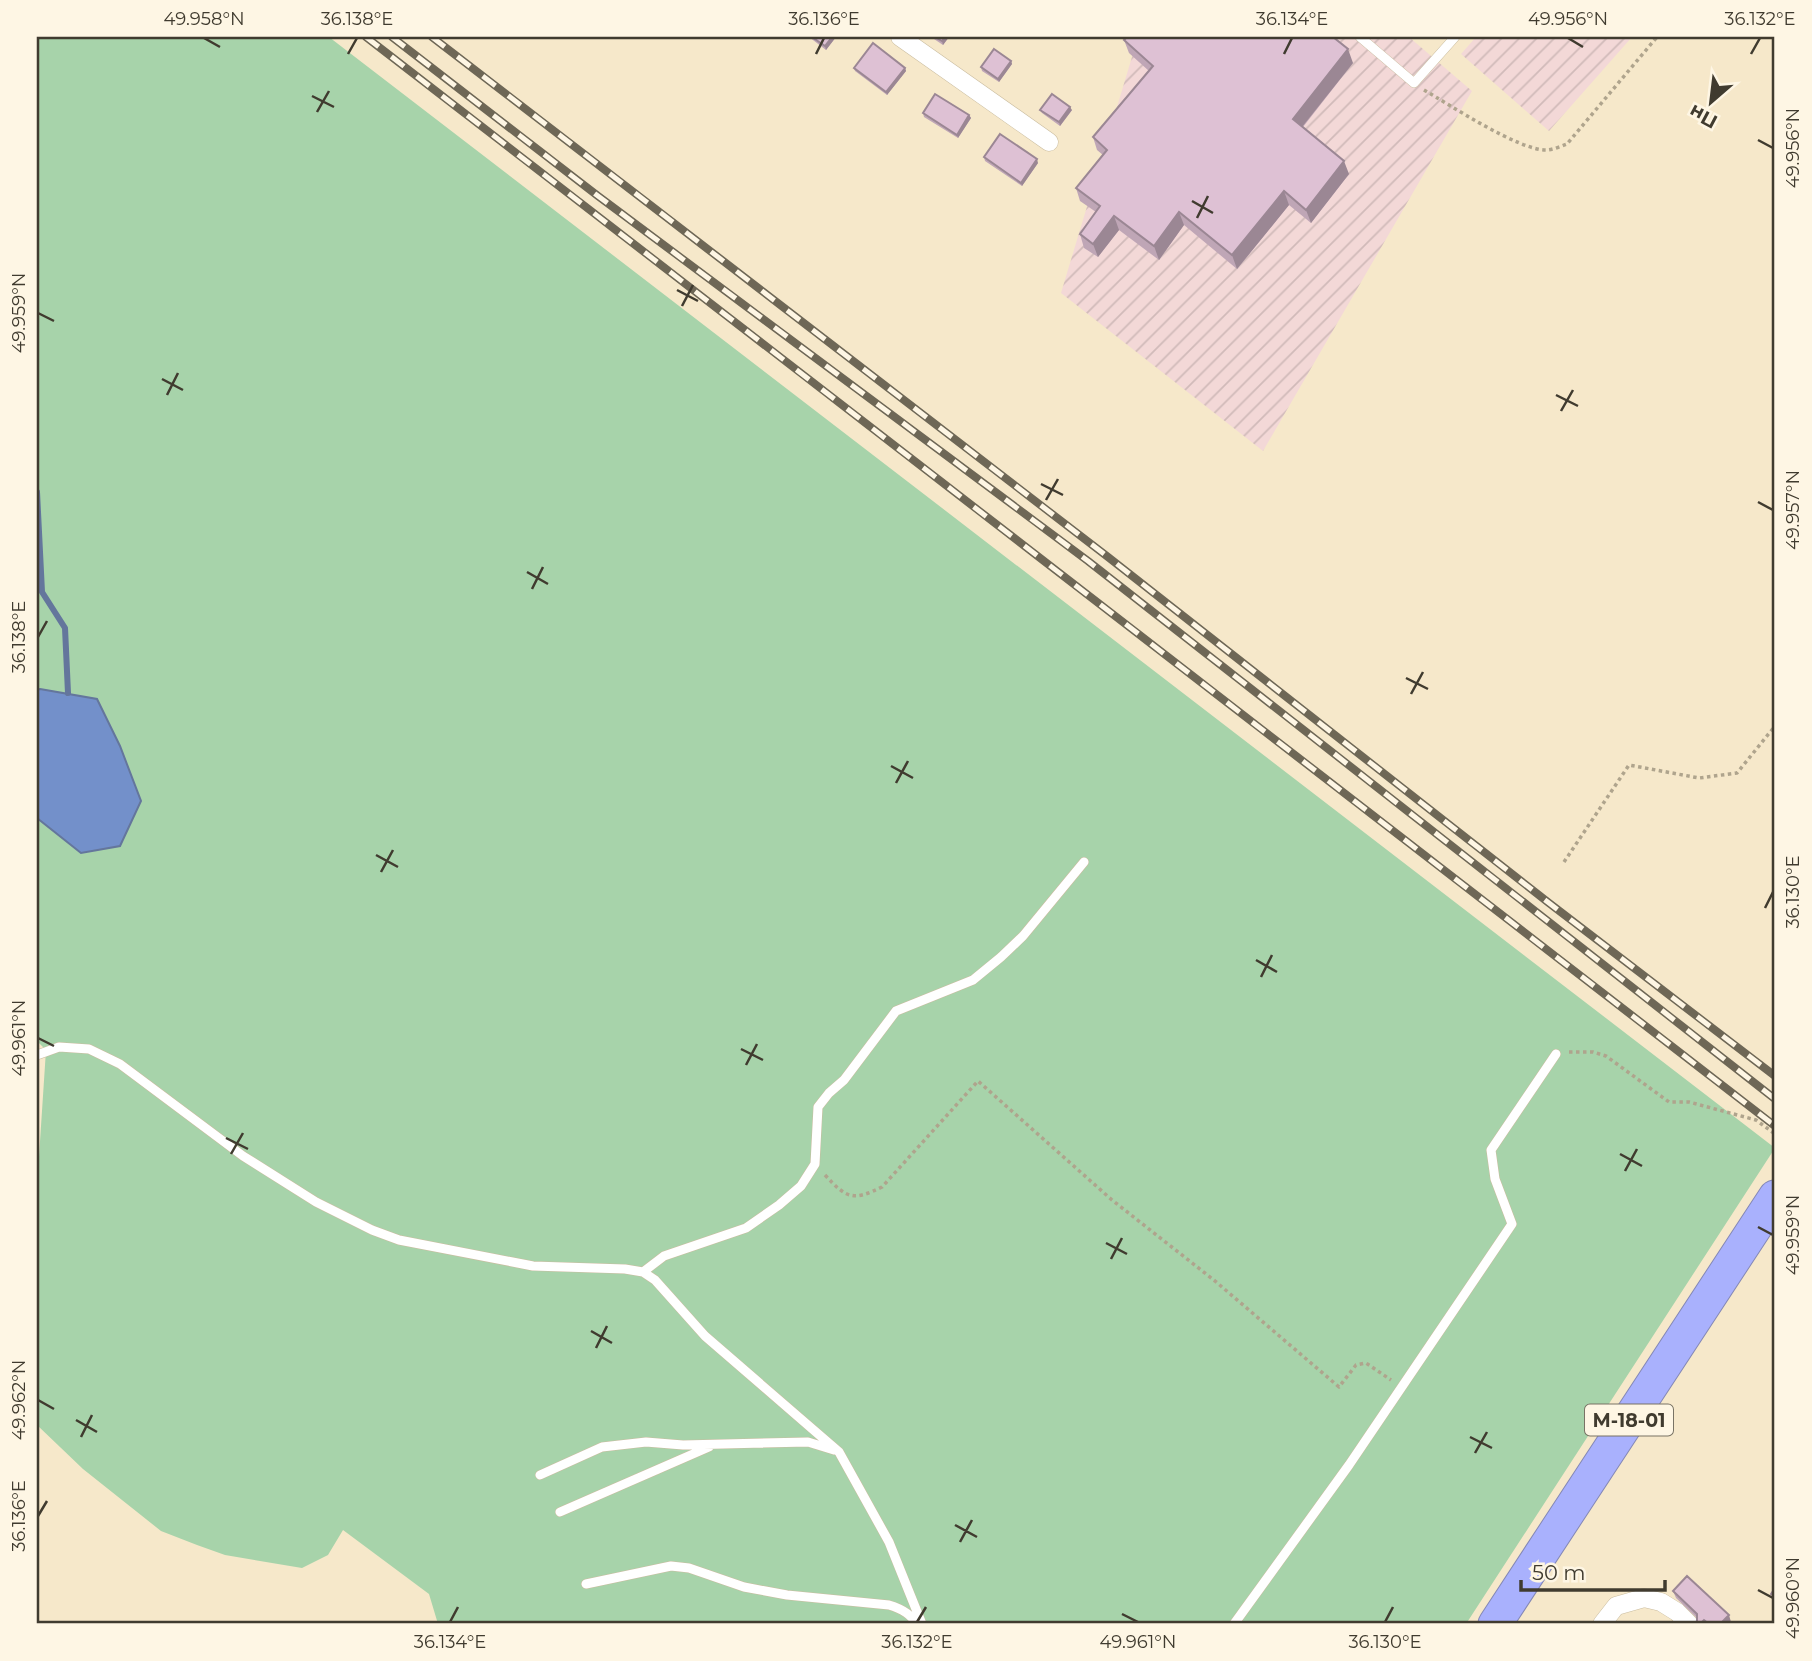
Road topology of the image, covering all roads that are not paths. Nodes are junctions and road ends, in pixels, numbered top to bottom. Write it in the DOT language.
graph roads {
  1 [pos="900,37"];
  2 [pos="1360,37"];
  3 [pos="1455,37"];
  4 [pos="1049,142"];
  5 [pos="1084,862"];
  6 [pos="1556,1054"];
  7 [pos="37,1055"];
  8 [pos="1769,1206"];
  9 [pos="643,1272"];
  10 [pos="715,1445"];
  11 [pos="839,1451"];
  12 [pos="540,1475"];
  13 [pos="560,1512"];
  14 [pos="586,1584"];
  15 [pos="915,1624"];
  16 [pos="922,1624"];
  17 [pos="1234,1624"];
  18 [pos="1495,1624"];
  19 [pos="1602,1624"];
  20 [pos="1689,1624"];
  1 -- 4 [label="street"];
  2 -- 3 [label="lane"];
  5 -- 9 [label="lane"];
  6 -- 17 [label="lane"];
  7 -- 9 [label="lane"];
  8 -- 18 [label="highway, М-18-01"];
  9 -- 11 [label="lane"];
  10 -- 11 [label="lane"];
  10 -- 12 [label="lane"];
  10 -- 13 [label="lane"];
  11 -- 16 [label="lane"];
  14 -- 15 [label="lane"];
  19 -- 20 [label="street"];
}
